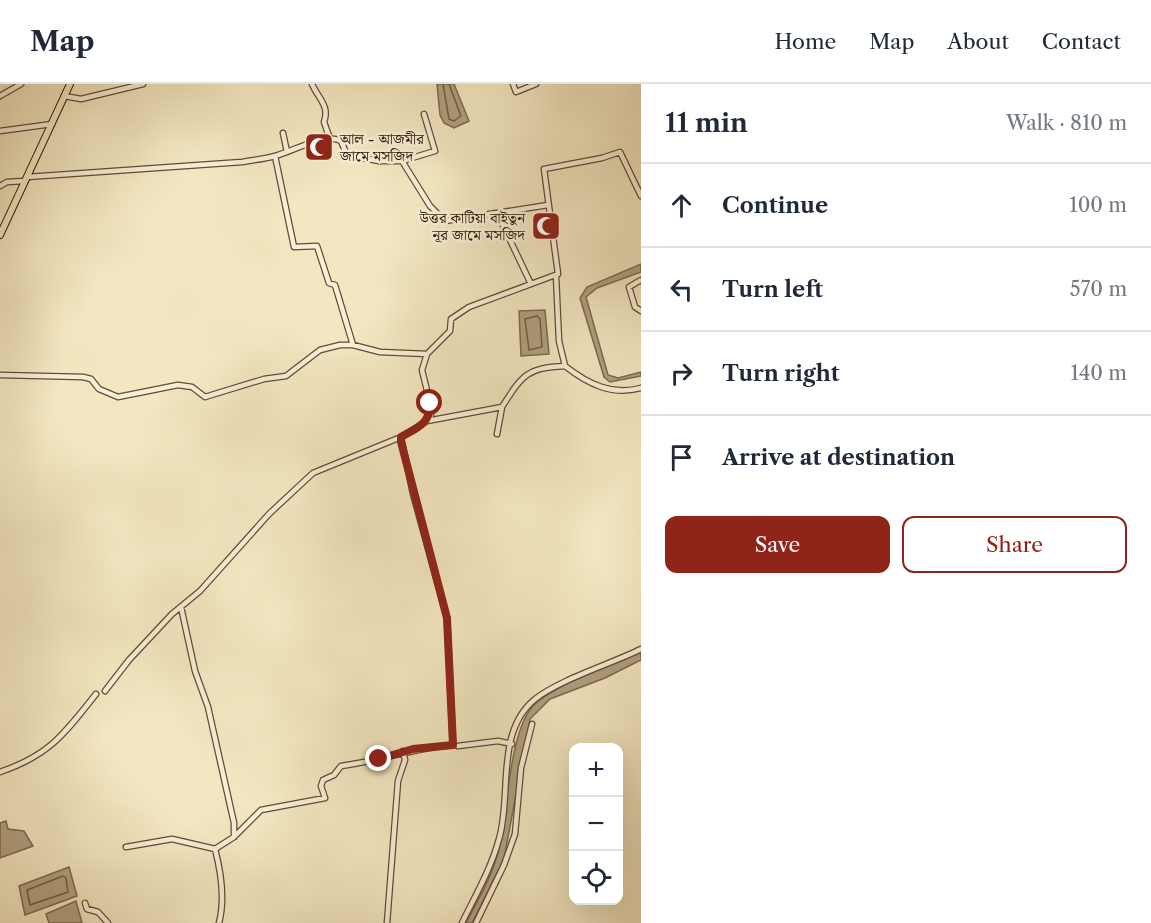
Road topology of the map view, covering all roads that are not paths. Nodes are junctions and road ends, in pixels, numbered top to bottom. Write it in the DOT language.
graph roads {
  1 [pos="21,84"];
  2 [pos="70,84"];
  3 [pos="143,84"];
  4 [pos="312,84"];
  5 [pos="513,84"];
  6 [pos="536,84"];
  7 [pos="0,96"];
  8 [pos="64,96"];
  9 [pos="424,114"];
  10 [pos="52,124"];
  11 [pos="0,131"];
  12 [pos="283,132"];
  13 [pos="330,139"];
  14 [pos="286,152"];
  15 [pos="274,156"];
  16 [pos="402,162"];
  17 [pos="26,179"];
  18 [pos="0,186"];
  19 [pos="641,196"];
  20 [pos="548,205"];
  21 [pos="498,215"];
  22 [pos="0,235"];
  23 [pos="556,276"];
  24 [pos="641,280"];
  25 [pos="531,284"];
  26 [pos="641,311"];
  27 [pos="353,345"];
  28 [pos="427,354"];
  29 [pos="565,366"];
  30 [pos="0,375"];
  31 [pos="641,388"];
  32 [pos="502,407"];
  33 [pos="427,421"];
  34 [pos="497,434"];
  35 [pos="401,437"];
  36 [pos="181,607"];
  37 [pos="641,648"];
  38 [pos="105,691"];
  39 [pos="96,694"];
  40 [pos="532,724"];
  41 [pos="512,744"];
  42 [pos="458,746"];
  43 [pos="403,751"];
  44 [pos="0,772"];
  45 [pos="234,837"];
  46 [pos="126,847"];
  47 [pos="215,849"];
  48 [pos="85,903"];
  49 [pos="108,923"];
  50 [pos="219,923"];
  51 [pos="387,923"];
  52 [pos="462,923"];
  53 [pos="476,923"];
  1 -- 7 [label="street"];
  2 -- 8 [label="highway"];
  3 -- 8 [label="street"];
  4 -- 13 [label="street"];
  5 -- 6 [label="street"];
  8 -- 10 [label="highway"];
  9 -- 16 [label="street"];
  10 -- 11 [label="street"];
  10 -- 17 [label="highway"];
  12 -- 14 [label="street"];
  13 -- 14 [label="street"];
  13 -- 16 [label="street"];
  14 -- 15 [label="street"];
  15 -- 17 [label="street"];
  15 -- 27 [label="street"];
  16 -- 21 [label="street"];
  17 -- 18 [label="street"];
  17 -- 22 [label="highway"];
  19 -- 20 [label="street"];
  20 -- 21 [label="street"];
  20 -- 23 [label="street"];
  21 -- 25 [label="street"];
  23 -- 25 [label="street"];
  23 -- 29 [label="street"];
  24 -- 26 [label="street"];
  25 -- 28 [label="street"];
  27 -- 28 [label="street"];
  27 -- 30 [label="street"];
  28 -- 33 [label="street"];
  29 -- 31 [label="street"];
  29 -- 32 [label="street"];
  32 -- 33 [label="street"];
  32 -- 34 [label="street"];
  33 -- 35 [label="street"];
  35 -- 36 [label="street"];
  35 -- 43 [label="street"];
  36 -- 38 [label="street"];
  36 -- 45 [label="street"];
  37 -- 41 [label="street"];
  39 -- 44 [label="street"];
  40 -- 53 [label="street"];
  41 -- 42 [label="street"];
  41 -- 52 [label="street"];
  43 -- 45 [label="street"];
  43 -- 51 [label="street"];
  45 -- 47 [label="street"];
  46 -- 47 [label="street"];
  47 -- 50 [label="street"];
  48 -- 49 [label="street"];
}
